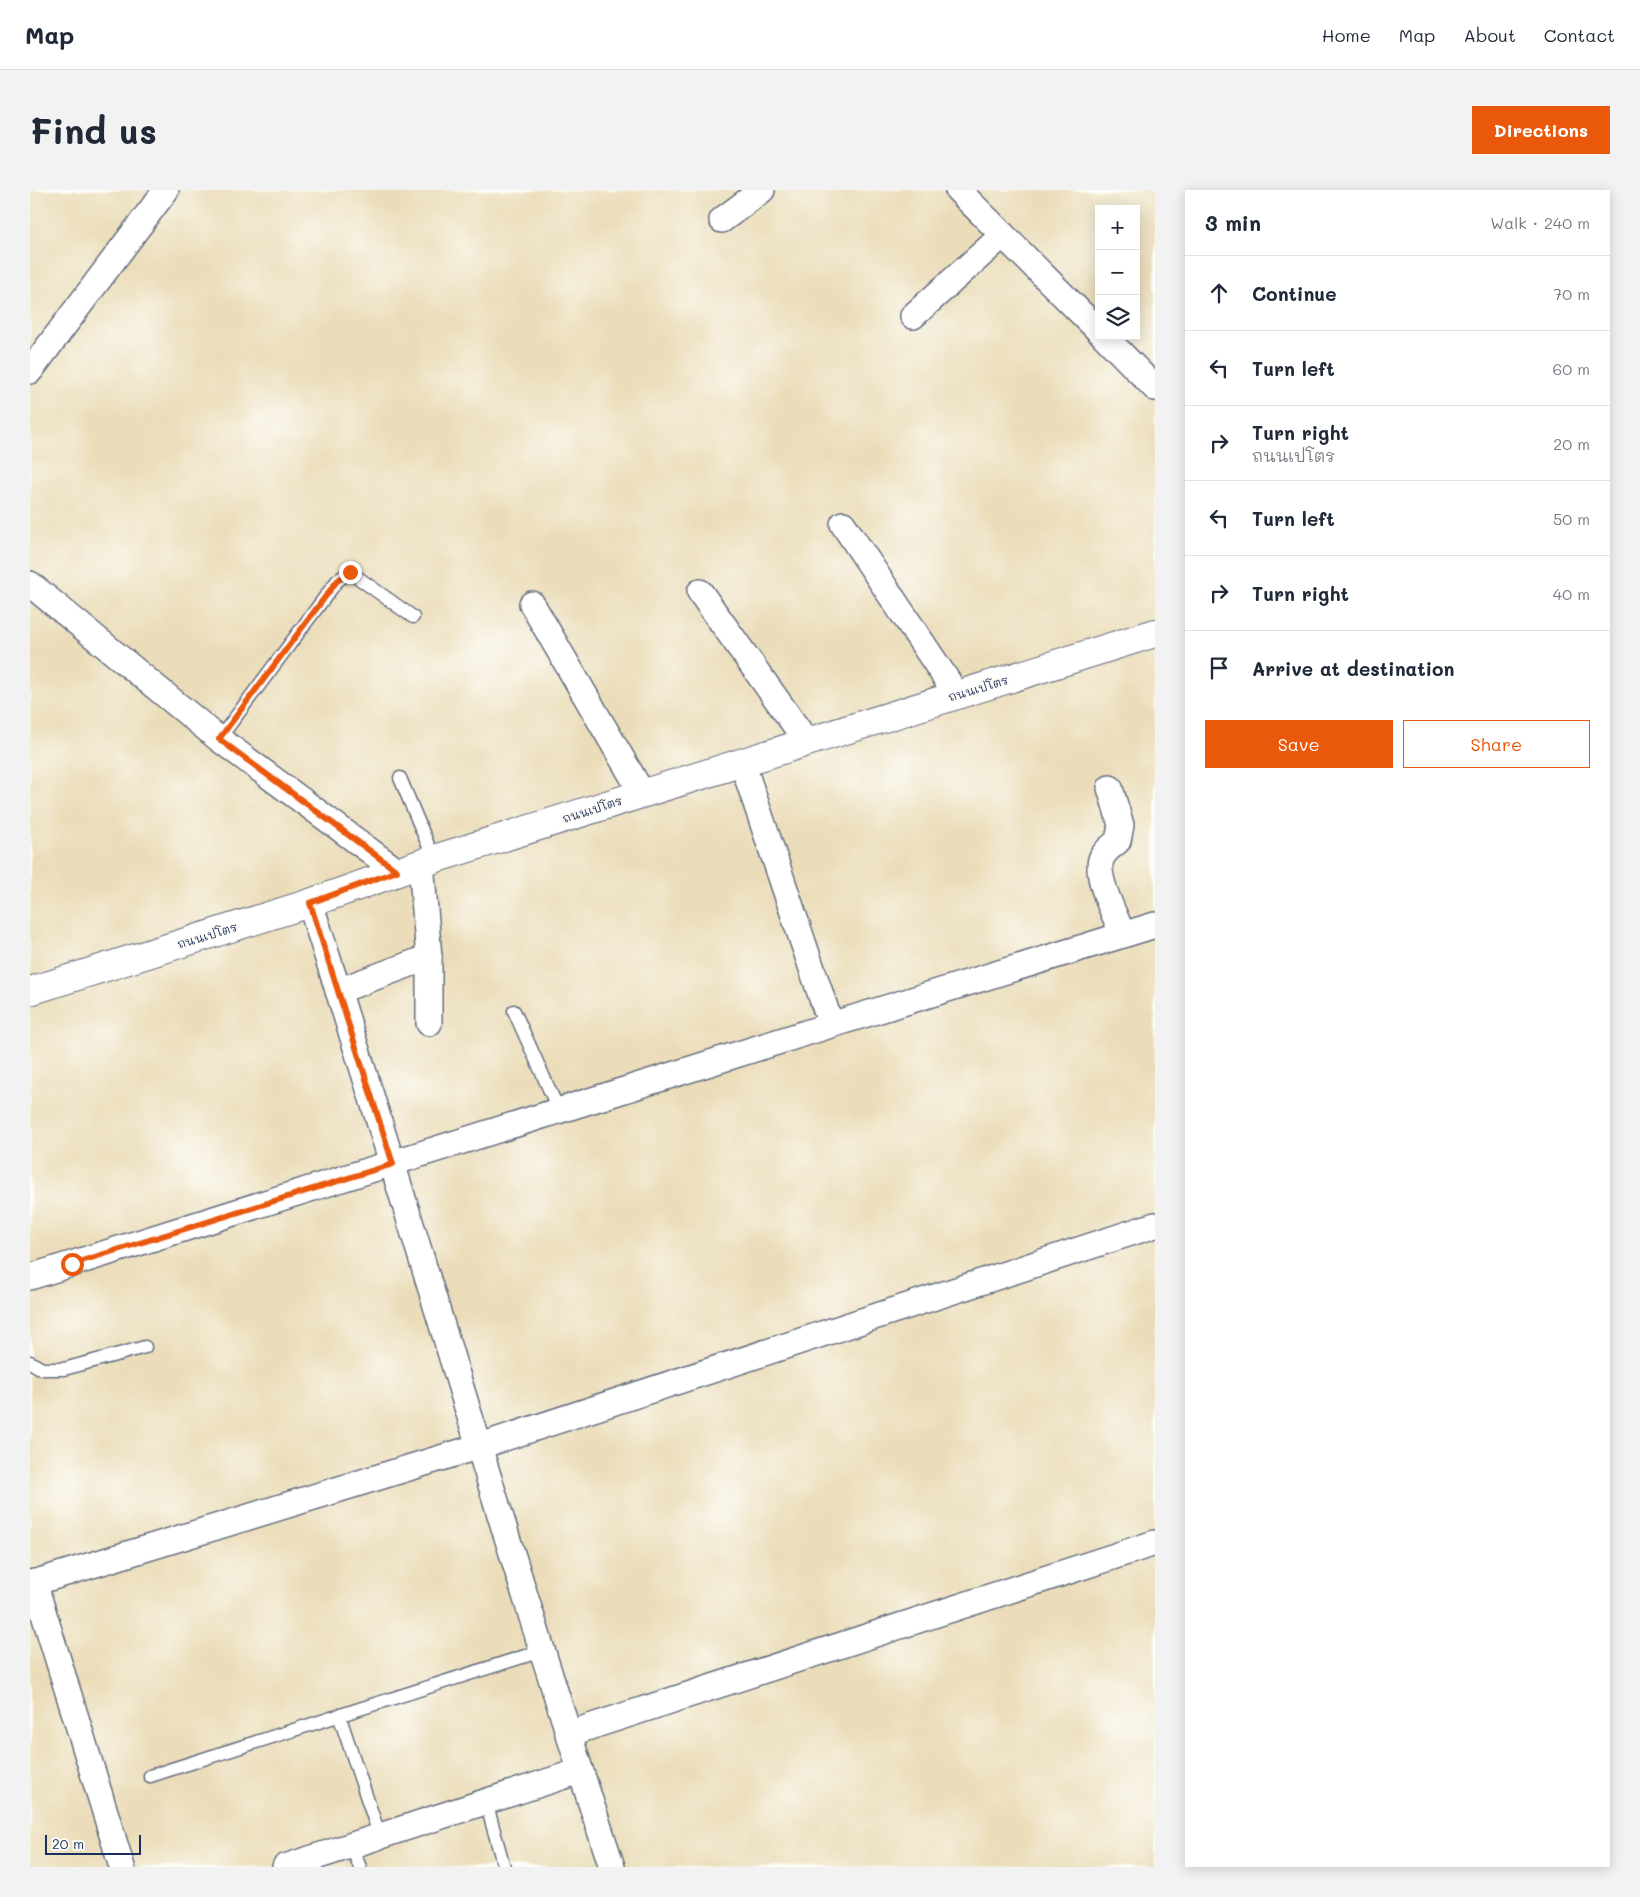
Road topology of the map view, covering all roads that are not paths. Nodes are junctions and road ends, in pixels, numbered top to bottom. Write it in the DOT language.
graph roads {
  1 [pos="166,190"];
  2 [pos="762,190"];
  3 [pos="958,190"];
  4 [pos="722,220"];
  5 [pos="1003,235"];
  6 [pos="913,316"];
  7 [pos="1095,327"];
  8 [pos="1108,340"];
  9 [pos="30,371"];
  10 [pos="1155,388"];
  11 [pos="843,524"];
  12 [pos="30,584"];
  13 [pos="700,592"];
  14 [pos="532,604"];
  15 [pos="413,617"];
  16 [pos="1155,633"];
  17 [pos="957,695"];
  18 [pos="219,739"];
  19 [pos="807,742"];
  20 [pos="742,762"];
  21 [pos="400,778"];
  22 [pos="1110,788"];
  23 [pos="642,793"];
  24 [pos="417,864"];
  25 [pos="310,903"];
  26 [pos="1155,925"];
  27 [pos="1123,935"];
  28 [pos="429,958"];
  29 [pos="30,991"];
  30 [pos="338,991"];
  31 [pos="514,1011"];
  32 [pos="429,1022"];
  33 [pos="831,1025"];
  34 [pos="559,1111"];
  35 [pos="393,1164"];
  36 [pos="1155,1225"];
  37 [pos="30,1277"];
  38 [pos="145,1347"];
  39 [pos="30,1362"];
  40 [pos="480,1446"];
  41 [pos="1155,1543"];
  42 [pos="32,1583"];
  43 [pos="541,1651"];
  44 [pos="339,1715"];
  45 [pos="568,1734"];
  46 [pos="580,1771"];
  47 [pos="150,1776"];
  48 [pos="486,1802"];
  49 [pos="380,1837"];
  50 [pos="356,1857"];
  51 [pos="122,1867"];
  52 [pos="285,1867"];
  53 [pos="504,1867"];
  54 [pos="612,1867"];
  1 -- 9 [label="street"];
  2 -- 4 [label="street"];
  3 -- 5 [label="street"];
  5 -- 6 [label="street"];
  5 -- 7 [label="street"];
  8 -- 10 [label="street"];
  11 -- 17 [label="street"];
  12 -- 18 [label="street"];
  13 -- 19 [label="street"];
  14 -- 23 [label="street"];
  15 -- 18 [label="lane"];
  16 -- 17 [label="street, ถนนเปโตร"];
  17 -- 19 [label="street, ถนนเปโตร"];
  18 -- 24 [label="street"];
  19 -- 20 [label="street, ถนนเปโตร"];
  20 -- 23 [label="street, ถนนเปโตร"];
  20 -- 33 [label="street"];
  21 -- 24 [label="lane"];
  22 -- 27 [label="street"];
  23 -- 24 [label="street, ถนนเปโตร"];
  24 -- 25 [label="street, ถนนเปโตร"];
  24 -- 28 [label="street"];
  25 -- 29 [label="street, ถนนเปโตร"];
  25 -- 30 [label="street"];
  26 -- 27 [label="street"];
  27 -- 33 [label="street"];
  28 -- 30 [label="street"];
  28 -- 32 [label="street"];
  30 -- 35 [label="street"];
  31 -- 34 [label="lane"];
  33 -- 34 [label="street"];
  34 -- 35 [label="street"];
  35 -- 37 [label="street"];
  35 -- 40 [label="street"];
  36 -- 40 [label="street"];
  38 -- 39 [label="lane"];
  40 -- 42 [label="street"];
  40 -- 43 [label="street"];
  41 -- 45 [label="street"];
  42 -- 51 [label="street"];
  43 -- 44 [label="lane"];
  43 -- 45 [label="street"];
  44 -- 47 [label="lane"];
  44 -- 49 [label="lane"];
  45 -- 46 [label="street"];
  46 -- 48 [label="street"];
  46 -- 54 [label="street"];
  48 -- 49 [label="street"];
  48 -- 53 [label="lane"];
  49 -- 50 [label="street"];
  50 -- 52 [label="street"];
}
